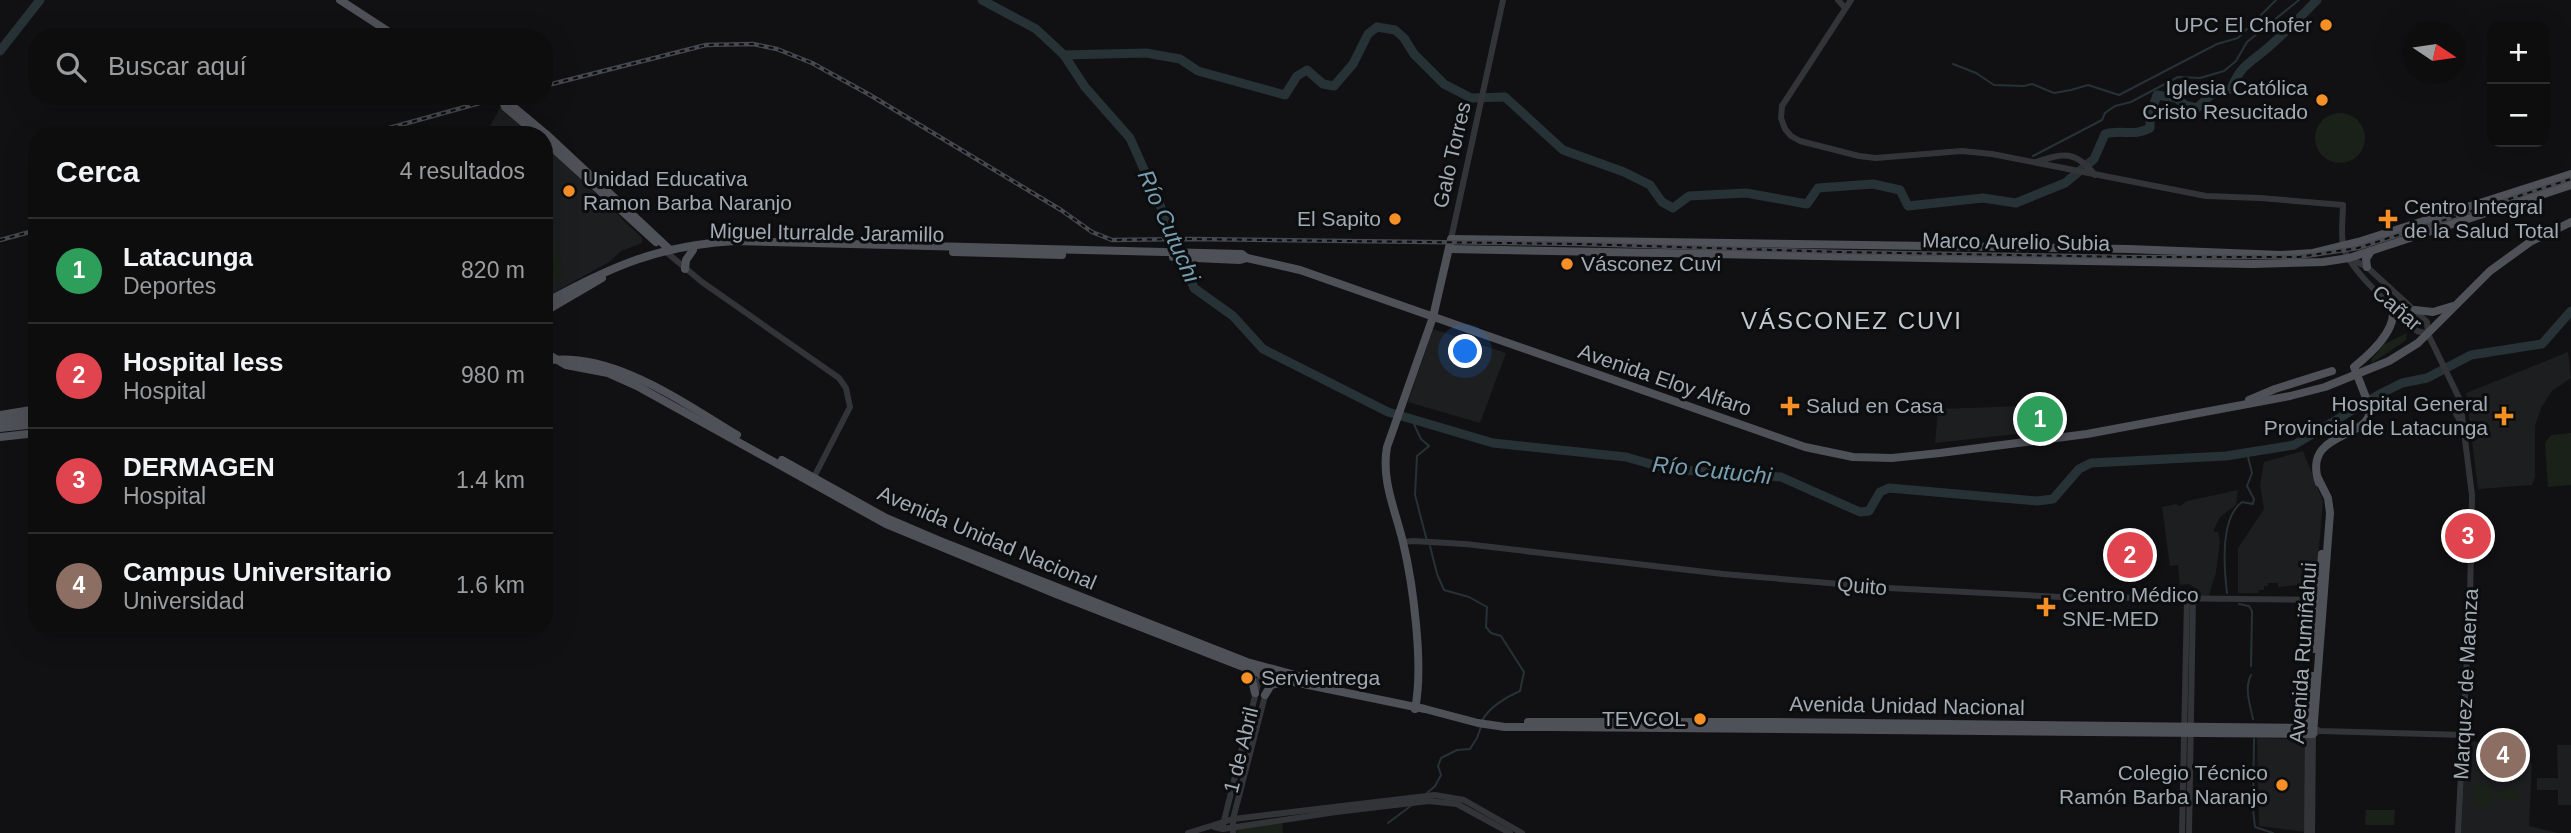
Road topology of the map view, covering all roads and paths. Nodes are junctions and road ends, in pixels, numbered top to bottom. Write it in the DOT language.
graph roads {
  1 [pos="340,0"];
  2 [pos="1503,0"];
  3 [pos="1838,0"];
  4 [pos="1851,0"];
  5 [pos="1845,8"];
  6 [pos="383,28"];
  7 [pos="504,105"];
  8 [pos="511,105"];
  9 [pos="527,126"];
  10 [pos="536,126"];
  11 [pos="553,141"];
  12 [pos="553,147"];
  13 [pos="2032,162"];
  14 [pos="2571,174"];
  15 [pos="2095,175"];
  16 [pos="593,180"];
  17 [pos="2571,185"];
  18 [pos="2571,222"];
  19 [pos="1451,239"];
  20 [pos="2344,246"];
  21 [pos="1449,249"];
  22 [pos="693,250"];
  23 [pos="668,251"];
  24 [pos="2372,251"];
  25 [pos="1123,254"];
  26 [pos="2349,258"];
  27 [pos="682,266"];
  28 [pos="2367,267"];
  29 [pos="553,298"];
  30 [pos="2459,303"];
  31 [pos="2392,306"];
  32 [pos="553,307"];
  33 [pos="2415,310"];
  34 [pos="1433,317"];
  35 [pos="2428,334"];
  36 [pos="555,360"];
  37 [pos="2332,371"];
  38 [pos="2444,403"];
  39 [pos="2239,405"];
  40 [pos="28,410"];
  41 [pos="0,415"];
  42 [pos="28,418"];
  43 [pos="0,421"];
  44 [pos="28,425"];
  45 [pos="2463,425"];
  46 [pos="0,428"];
  47 [pos="28,434"];
  48 [pos="0,437"];
  49 [pos="812,480"];
  50 [pos="1404,542"];
  51 [pos="2190,599"];
  52 [pos="2320,600"];
  53 [pos="1247,670"];
  54 [pos="1266,672"];
  55 [pos="1287,681"];
  56 [pos="1255,693"];
  57 [pos="1265,695"];
  58 [pos="1415,706"];
  59 [pos="2187,730"];
  60 [pos="2312,731"];
  61 [pos="2464,735"];
  62 [pos="1411,799"];
  63 [pos="2310,813"];
  64 [pos="1233,827"];
  65 [pos="1224,828"];
  66 [pos="1188,833"];
  67 [pos="1510,833"];
  68 [pos="1522,833"];
  69 [pos="2182,833"];
  70 [pos="2189,833"];
  71 [pos="2307,833"];
  72 [pos="2312,833"];
  73 [pos="2458,833"];
  1 -- 6 [label="main road"];
  2 -- 19 [label="street, Galo Torres"];
  3 -- 5 [label="street"];
  4 -- 5 [label="street"];
  5 -- 13 [label="street"];
  7 -- 9 [label="main road"];
  8 -- 10 [label="main road"];
  11 -- 16 [label="main road"];
  12 -- 16 [label="main road"];
  13 -- 15 [label="street"];
  13 -- 15 [label="street"];
  14 -- 20 [label="main road, Marco Aurelio Subia"];
  15 -- 20 [label="street, Cañar"];
  16 -- 23 [label="main road"];
  17 -- 24 [label="main road, Marco Aurelio Subia"];
  18 -- 30 [label="main road, Avenida Eloy Alfaro"];
  19 -- 20 [label="main road, Marco Aurelio Subia"];
  19 -- 21 [label="main road, Galo Torres"];
  20 -- 26 [label="street, Cañar"];
  21 -- 26 [label="main road, Marco Aurelio Subia"];
  21 -- 34 [label="main road, Galo Torres"];
  22 -- 23 [label="main road, Miguel Iturralde Jaramillo"];
  22 -- 25 [label="main road, Miguel Iturralde Jaramillo"];
  22 -- 27 [label="main road"];
  23 -- 25 [label="main road, Miguel Iturralde Jaramillo"];
  23 -- 27 [label="street"];
  23 -- 29 [label="main road, Miguel Iturralde Jaramillo"];
  23 -- 32 [label="main road, Miguel Iturralde Jaramillo"];
  24 -- 26 [label="main road, Marco Aurelio Subia"];
  24 -- 28 [label="main road"];
  25 -- 34 [label="main road, Avenida Eloy Alfaro"];
  26 -- 28 [label="street, Cañar"];
  26 -- 31 [label="street, Cañar"];
  27 -- 49 [label="street"];
  28 -- 33 [label="street, Cañar"];
  30 -- 33 [label="main road"];
  30 -- 35 [label="main road, Avenida Eloy Alfaro"];
  31 -- 35 [label="street, Cañar"];
  31 -- 52 [label="main road, Avenida Rumiñahui"];
  33 -- 35 [label="street, Cañar"];
  34 -- 39 [label="main road, Avenida Eloy Alfaro"];
  34 -- 50 [label="main road, Galo Torres"];
  35 -- 39 [label="main road, Avenida Eloy Alfaro"];
  35 -- 45 [label="street, Marquez de Maenza"];
  36 -- 49 [label="main road, Avenida Unidad Nacional"];
  37 -- 39 [label="main road"];
  38 -- 45 [label="street"];
  40 -- 41 [label="main road"];
  42 -- 43 [label="main road"];
  44 -- 46 [label="main road"];
  45 -- 61 [label="street, Marquez de Maenza"];
  47 -- 48 [label="main road"];
  49 -- 53 [label="main road, Avenida Unidad Nacional"];
  49 -- 54 [label="main road, Avenida Unidad Nacional"];
  50 -- 51 [label="street, Quito"];
  50 -- 58 [label="main road, Galo Torres"];
  51 -- 52 [label="street, Quito"];
  51 -- 59 [label="street"];
  52 -- 60 [label="main road, Avenida Rumiñahui"];
  53 -- 54 [label="main road, Avenida Unidad Nacional"];
  53 -- 56 [label="main road"];
  54 -- 55 [label="main road, Avenida Unidad Nacional"];
  54 -- 56 [label="street, 1 de Abril"];
  54 -- 57 [label="street, 1 de Abril"];
  54 -- 58 [label="main road, Avenida Unidad Nacional"];
  55 -- 57 [label="main road"];
  55 -- 58 [label="main road, Avenida Unidad Nacional"];
  56 -- 65 [label="street, 1 de Abril"];
  57 -- 64 [label="street, 1 de Abril"];
  58 -- 59 [label="main road, Avenida Unidad Nacional"];
  59 -- 60 [label="main road, Avenida Unidad Nacional"];
  59 -- 69 [label="street"];
  59 -- 70 [label="street"];
  60 -- 61 [label="street"];
  60 -- 63 [label="street, Avenida Rumiñahui"];
  61 -- 73 [label="street, Marquez de Maenza"];
  62 -- 64 [label="street"];
  62 -- 67 [label="street"];
  62 -- 68 [label="street"];
  63 -- 71 [label="street, Avenida Rumiñahui"];
  63 -- 72 [label="street, Avenida Rumiñahui"];
  64 -- 65 [label="street"];
  65 -- 66 [label="street"];
}
